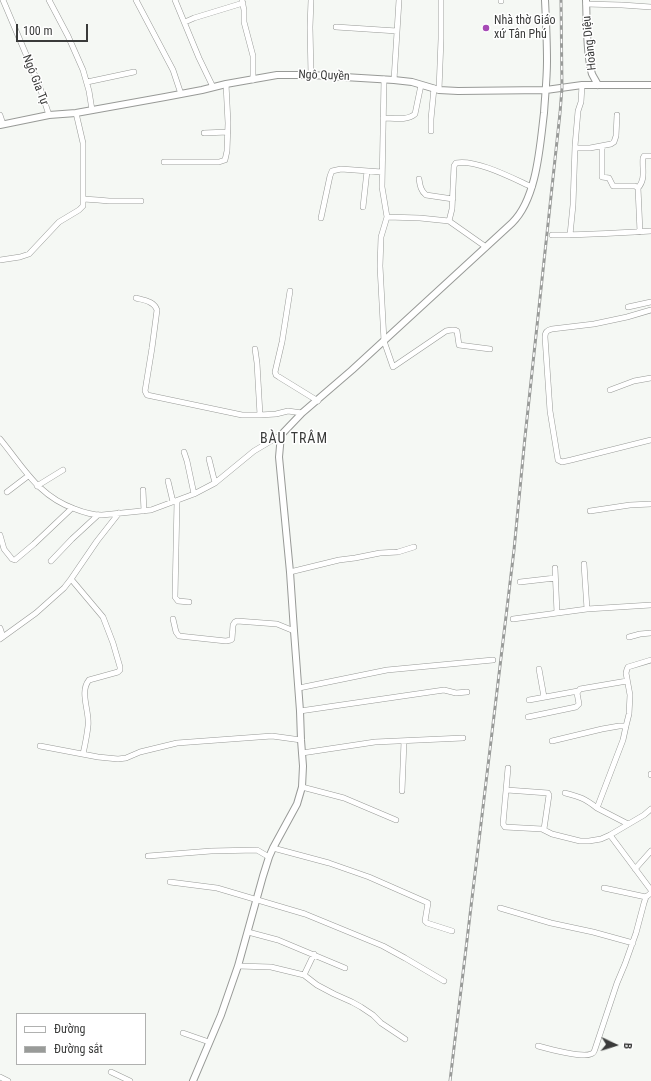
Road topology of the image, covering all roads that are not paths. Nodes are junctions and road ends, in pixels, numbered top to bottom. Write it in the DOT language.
graph roads {
  1 [pos="3,0"];
  2 [pos="49,0"];
  3 [pos="136,0"];
  4 [pos="175,0"];
  5 [pos="310,0"];
  6 [pos="400,0"];
  7 [pos="441,0"];
  8 [pos="545,0"];
  9 [pos="243,2"];
  10 [pos="586,2"];
  11 [pos="651,8"];
  12 [pos="185,22"];
  13 [pos="336,27"];
  14 [pos="397,31"];
  15 [pos="134,72"];
  16 [pos="311,75"];
  17 [pos="384,79"];
  18 [pos="253,80"];
  19 [pos="394,80"];
  20 [pos="87,82"];
  21 [pos="226,84"];
  22 [pos="651,84"];
  23 [pos="421,85"];
  24 [pos="582,85"];
  25 [pos="598,85"];
  26 [pos="213,87"];
  27 [pos="436,89"];
  28 [pos="546,90"];
  29 [pos="181,94"];
  30 [pos="92,110"];
  31 [pos="76,113"];
  32 [pos="0,114"];
  33 [pos="49,115"];
  34 [pos="617,115"];
  35 [pos="383,118"];
  36 [pos="1,124"];
  37 [pos="228,132"];
  38 [pos="431,132"];
  39 [pos="204,133"];
  40 [pos="602,146"];
  41 [pos="575,148"];
  42 [pos="651,156"];
  43 [pos="164,162"];
  44 [pos="367,171"];
  45 [pos="382,172"];
  46 [pos="419,179"];
  47 [pos="532,186"];
  48 [pos="638,188"];
  49 [pos="83,199"];
  50 [pos="453,199"];
  51 [pos="141,201"];
  52 [pos="363,207"];
  53 [pos="387,216"];
  54 [pos="321,218"];
  55 [pos="449,221"];
  56 [pos="651,231"];
  57 [pos="640,232"];
  58 [pos="552,235"];
  59 [pos="570,235"];
  60 [pos="486,247"];
  61 [pos="0,260"];
  62 [pos="290,291"];
  63 [pos="136,298"];
  64 [pos="651,302"];
  65 [pos="628,307"];
  66 [pos="651,310"];
  67 [pos="384,341"];
  68 [pos="255,349"];
  69 [pos="490,349"];
  70 [pos="651,378"];
  71 [pos="610,390"];
  72 [pos="318,401"];
  73 [pos="302,413"];
  74 [pos="260,416"];
  75 [pos="281,435"];
  76 [pos="0,439"];
  77 [pos="651,440"];
  78 [pos="184,452"];
  79 [pos="209,459"];
  80 [pos="63,470"];
  81 [pos="28,476"];
  82 [pos="168,481"];
  83 [pos="215,483"];
  84 [pos="37,486"];
  85 [pos="143,490"];
  86 [pos="7,492"];
  87 [pos="194,494"];
  88 [pos="175,501"];
  89 [pos="651,504"];
  90 [pos="72,508"];
  91 [pos="144,511"];
  92 [pos="590,511"];
  93 [pos="119,513"];
  94 [pos="98,515"];
  95 [pos="0,535"];
  96 [pos="414,547"];
  97 [pos="51,561"];
  98 [pos="584,564"];
  99 [pos="555,568"];
  100 [pos="290,572"];
  101 [pos="555,578"];
  102 [pos="71,579"];
  103 [pos="520,582"];
  104 [pos="189,602"];
  105 [pos="651,605"];
  106 [pos="587,609"];
  107 [pos="557,613"];
  108 [pos="173,619"];
  109 [pos="514,619"];
  110 [pos="0,628"];
  111 [pos="294,631"];
  112 [pos="651,633"];
  113 [pos="630,637"];
  114 [pos="2,638"];
  115 [pos="493,660"];
  116 [pos="651,660"];
  117 [pos="539,669"];
  118 [pos="627,681"];
  119 [pos="298,688"];
  120 [pos="578,691"];
  121 [pos="467,692"];
  122 [pos="544,697"];
  123 [pos="529,700"];
  124 [pos="300,711"];
  125 [pos="528,717"];
  126 [pos="626,726"];
  127 [pos="463,738"];
  128 [pos="301,740"];
  129 [pos="404,741"];
  130 [pos="552,741"];
  131 [pos="40,746"];
  132 [pos="302,753"];
  133 [pos="83,754"];
  134 [pos="508,768"];
  135 [pos="302,787"];
  136 [pos="506,790"];
  137 [pos="402,791"];
  138 [pos="565,793"];
  139 [pos="597,808"];
  140 [pos="651,809"];
  141 [pos="396,820"];
  142 [pos="628,824"];
  143 [pos="544,829"];
  144 [pos="610,835"];
  145 [pos="273,848"];
  146 [pos="651,851"];
  147 [pos="148,856"];
  148 [pos="269,857"];
  149 [pos="635,869"];
  150 [pos="170,882"];
  151 [pos="604,888"];
  152 [pos="651,891"];
  153 [pos="646,897"];
  154 [pos="257,899"];
  155 [pos="500,908"];
  156 [pos="452,931"];
  157 [pos="248,932"];
  158 [pos="632,943"];
  159 [pos="314,954"];
  160 [pos="238,966"];
  161 [pos="345,968"];
  162 [pos="304,975"];
  163 [pos="444,981"];
  164 [pos="183,1033"];
  165 [pos="405,1039"];
  166 [pos="209,1042"];
  167 [pos="538,1046"];
  168 [pos="111,1072"];
  169 [pos="0,1077"];
  170 [pos="8,1081"];
  171 [pos="130,1081"];
  172 [pos="194,1081"];
  1 -- 33 [label="street, Ngô Gia Tự"];
  2 -- 20 [label="street"];
  3 -- 29 [label="street"];
  4 -- 12 [label="street"];
  5 -- 16 [label="street"];
  6 -- 14 [label="street"];
  7 -- 27 [label="street"];
  8 -- 28 [label="street"];
  9 -- 12 [label="street"];
  9 -- 18 [label="street"];
  10 -- 11 [label="street"];
  10 -- 25 [label="street, Hoàng Diệu"];
  12 -- 26 [label="street"];
  13 -- 14 [label="street"];
  14 -- 19 [label="street"];
  15 -- 20 [label="street"];
  16 -- 17 [label="street, Ngô Quyền"];
  16 -- 18 [label="street, Ngô Quyền"];
  17 -- 19 [label="street, Ngô Quyền"];
  17 -- 35 [label="street"];
  18 -- 21 [label="street, Ngô Quyền"];
  19 -- 23 [label="street, Ngô Quyền"];
  20 -- 30 [label="street"];
  21 -- 26 [label="street, Ngô Quyền"];
  21 -- 37 [label="street"];
  22 -- 25 [label="street, Ngô Quyền"];
  23 -- 27 [label="street, Ngô Quyền"];
  23 -- 35 [label="street"];
  24 -- 25 [label="street, Ngô Quyền"];
  24 -- 28 [label="street, Ngô Quyền"];
  24 -- 41 [label="street"];
  26 -- 29 [label="street, Ngô Quyền"];
  27 -- 28 [label="street, Ngô Quyền"];
  27 -- 38 [label="street"];
  28 -- 47 [label="street"];
  29 -- 30 [label="street, Ngô Quyền"];
  30 -- 31 [label="street, Ngô Quyền"];
  31 -- 33 [label="street, Ngô Quyền"];
  31 -- 49 [label="street"];
  32 -- 36 [label="street"];
  33 -- 36 [label="street, Ngô Quyền"];
  34 -- 40 [label="street"];
  35 -- 45 [label="street"];
  37 -- 39 [label="street"];
  37 -- 43 [label="street"];
  40 -- 41 [label="street"];
  40 -- 48 [label="street"];
  41 -- 59 [label="street"];
  42 -- 48 [label="street"];
  44 -- 45 [label="street"];
  44 -- 52 [label="street"];
  44 -- 54 [label="street"];
  45 -- 53 [label="street"];
  46 -- 50 [label="street"];
  47 -- 50 [label="street"];
  47 -- 60 [label="street"];
  48 -- 57 [label="street"];
  49 -- 51 [label="street"];
  49 -- 61 [label="street"];
  50 -- 55 [label="street"];
  53 -- 55 [label="street"];
  53 -- 67 [label="street"];
  55 -- 60 [label="street"];
  56 -- 57 [label="street"];
  57 -- 59 [label="street"];
  58 -- 59 [label="street"];
  60 -- 67 [label="street"];
  62 -- 72 [label="street"];
  63 -- 74 [label="street"];
  64 -- 65 [label="street"];
  66 -- 77 [label="street"];
  67 -- 69 [label="street"];
  67 -- 72 [label="street"];
  68 -- 74 [label="street"];
  70 -- 71 [label="street"];
  72 -- 73 [label="street"];
  73 -- 74 [label="street"];
  73 -- 75 [label="street"];
  75 -- 83 [label="street"];
  75 -- 100 [label="street"];
  76 -- 81 [label="street"];
  78 -- 87 [label="street"];
  79 -- 83 [label="street"];
  80 -- 84 [label="street"];
  81 -- 84 [label="street"];
  81 -- 86 [label="street"];
  82 -- 88 [label="street"];
  83 -- 87 [label="street"];
  84 -- 90 [label="street"];
  85 -- 91 [label="street"];
  87 -- 88 [label="street"];
  88 -- 91 [label="street"];
  88 -- 104 [label="street"];
  89 -- 92 [label="street"];
  90 -- 94 [label="street"];
  90 -- 95 [label="street"];
  91 -- 93 [label="street"];
  93 -- 94 [label="street"];
  93 -- 102 [label="street"];
  94 -- 97 [label="street"];
  96 -- 100 [label="street"];
  98 -- 106 [label="street"];
  99 -- 101 [label="street"];
  100 -- 111 [label="street"];
  101 -- 103 [label="street"];
  101 -- 107 [label="street"];
  102 -- 114 [label="street"];
  102 -- 133 [label="street"];
  105 -- 106 [label="street"];
  106 -- 107 [label="street"];
  107 -- 109 [label="street"];
  108 -- 111 [label="street"];
  110 -- 114 [label="street"];
  111 -- 119 [label="street"];
  112 -- 113 [label="street"];
  115 -- 119 [label="street"];
  116 -- 118 [label="street"];
  117 -- 122 [label="street"];
  118 -- 120 [label="street"];
  118 -- 126 [label="street"];
  119 -- 124 [label="street"];
  120 -- 122 [label="street"];
  120 -- 125 [label="street"];
  121 -- 124 [label="street"];
  122 -- 123 [label="street"];
  124 -- 128 [label="street"];
  126 -- 130 [label="street"];
  126 -- 139 [label="street"];
  127 -- 129 [label="street"];
  128 -- 132 [label="street"];
  128 -- 133 [label="street"];
  129 -- 132 [label="street"];
  129 -- 137 [label="street"];
  131 -- 133 [label="street"];
  132 -- 135 [label="street"];
  134 -- 136 [label="street"];
  135 -- 141 [label="street"];
  135 -- 145 [label="street"];
  136 -- 143 [label="street"];
  136 -- 143 [label="street"];
  138 -- 139 [label="street"];
  139 -- 142 [label="street"];
  140 -- 142 [label="street"];
  142 -- 144 [label="street"];
  143 -- 144 [label="street"];
  144 -- 149 [label="street"];
  145 -- 148 [label="street"];
  145 -- 156 [label="street"];
  146 -- 149 [label="street"];
  147 -- 148 [label="street"];
  148 -- 154 [label="street"];
  149 -- 152 [label="street"];
  150 -- 154 [label="street"];
  151 -- 153 [label="street"];
  152 -- 153 [label="street"];
  153 -- 158 [label="street"];
  154 -- 157 [label="street"];
  154 -- 163 [label="street"];
  155 -- 158 [label="street"];
  157 -- 159 [label="street"];
  157 -- 160 [label="street"];
  158 -- 167 [label="street"];
  159 -- 161 [label="street"];
  159 -- 162 [label="street"];
  160 -- 162 [label="street"];
  160 -- 166 [label="street"];
  162 -- 165 [label="street"];
  164 -- 166 [label="street"];
  166 -- 172 [label="street"];
  168 -- 171 [label="street"];
  169 -- 170 [label="street"];
}
